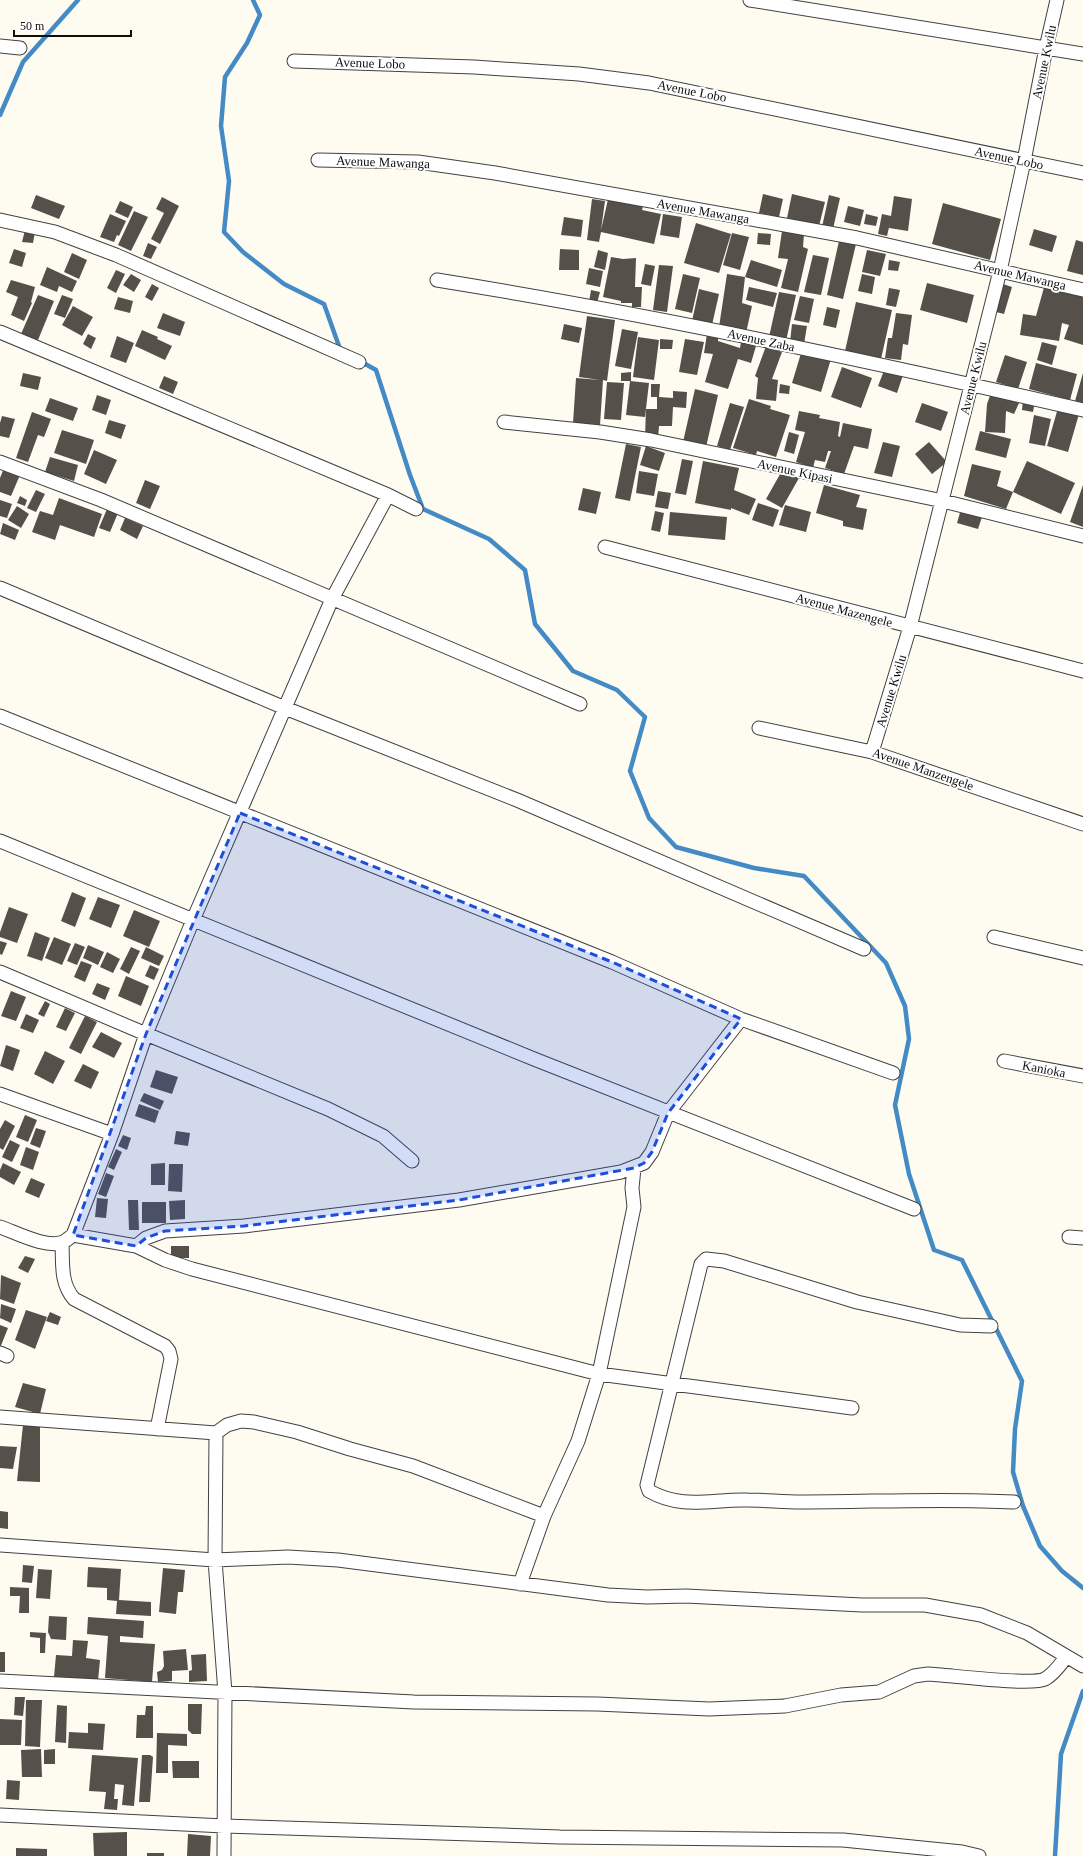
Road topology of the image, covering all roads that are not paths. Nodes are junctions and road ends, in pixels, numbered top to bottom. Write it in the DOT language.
graph roads {
  1 [pos="750,0"];
  2 [pos="1057,0"];
  3 [pos="0,46"];
  4 [pos="20,48"];
  5 [pos="1046,48"];
  6 [pos="1083,54"];
  7 [pos="294,60"];
  8 [pos="318,160"];
  9 [pos="1024,161"];
  10 [pos="1083,173"];
  11 [pos="0,220"];
  12 [pos="1000,271"];
  13 [pos="437,280"];
  14 [pos="1083,290"];
  15 [pos="0,332"];
  16 [pos="359,362"];
  17 [pos="972,384"];
  18 [pos="1083,410"];
  19 [pos="504,422"];
  20 [pos="0,462"];
  21 [pos="388,495"];
  22 [pos="943,501"];
  23 [pos="416,509"];
  24 [pos="1083,536"];
  25 [pos="605,547"];
  26 [pos="0,588"];
  27 [pos="332,599"];
  28 [pos="910,627"];
  29 [pos="1083,672"];
  30 [pos="580,704"];
  31 [pos="285,708"];
  32 [pos="0,716"];
  33 [pos="759,728"];
  34 [pos="872,752"];
  35 [pos="240,813"];
  36 [pos="1083,824"];
  37 [pos="0,842"];
  38 [pos="193,920"];
  39 [pos="994,938"];
  40 [pos="864,949"];
  41 [pos="1083,958"];
  42 [pos="0,972"];
  43 [pos="741,1019"];
  44 [pos="146,1034"];
  45 [pos="1004,1061"];
  46 [pos="893,1073"];
  47 [pos="1083,1076"];
  48 [pos="0,1094"];
  49 [pos="668,1112"];
  50 [pos="112,1134"];
  51 [pos="412,1161"];
  52 [pos="634,1168"];
  53 [pos="914,1209"];
  54 [pos="0,1226"];
  55 [pos="1069,1237"];
  56 [pos="1083,1238"];
  57 [pos="68,1239"];
  58 [pos="136,1246"];
  59 [pos="991,1326"];
  60 [pos="598,1374"];
  61 [pos="673,1384"];
  62 [pos="852,1408"];
  63 [pos="0,1417"];
  64 [pos="157,1428"];
  65 [pos="216,1433"];
  66 [pos="1014,1502"];
  67 [pos="544,1516"];
  68 [pos="0,1545"];
  69 [pos="215,1560"];
  70 [pos="520,1584"];
  71 [pos="1066,1657"];
  72 [pos="1082,1666"];
  73 [pos="0,1681"];
  74 [pos="226,1693"];
  75 [pos="0,1815"];
  76 [pos="224,1826"];
  77 [pos="224,1856"];
  78 [pos="979,1856"];
  1 -- 5 [label="street"];
  2 -- 5 [label="street, Avenue Kwilu"];
  3 -- 4 [label="street"];
  5 -- 6 [label="street"];
  5 -- 9 [label="street, Avenue Kwilu"];
  7 -- 9 [label="street, Avenue Lobo"];
  8 -- 12 [label="street, Avenue Mawanga"];
  9 -- 10 [label="street, Avenue Lobo"];
  9 -- 12 [label="street, Avenue Kwilu"];
  11 -- 16 [label="street"];
  12 -- 14 [label="street, Avenue Mawanga"];
  12 -- 17 [label="street, Avenue Kwilu"];
  13 -- 17 [label="street, Avenue Zaba"];
  15 -- 21 [label="street"];
  17 -- 18 [label="street, Avenue Zaba"];
  17 -- 22 [label="street, Avenue Kwilu"];
  19 -- 22 [label="street, Avenue Kipasi"];
  20 -- 27 [label="street"];
  21 -- 23 [label="street"];
  21 -- 27 [label="street"];
  22 -- 24 [label="street, Avenue Kipasi"];
  22 -- 28 [label="street, Avenue Kwilu"];
  25 -- 28 [label="street, Avenue Mazengele"];
  26 -- 31 [label="street"];
  27 -- 30 [label="street"];
  27 -- 31 [label="street"];
  28 -- 29 [label="street, Avenue Mazengele"];
  28 -- 34 [label="street, Avenue Kwilu"];
  31 -- 35 [label="street"];
  31 -- 40 [label="street"];
  32 -- 35 [label="street"];
  33 -- 34 [label="street, Avenue Manzengele"];
  34 -- 36 [label="street, Avenue Manzengele"];
  35 -- 38 [label="street"];
  35 -- 43 [label="street"];
  37 -- 38 [label="street"];
  38 -- 44 [label="street"];
  38 -- 49 [label="street"];
  39 -- 41 [label="street"];
  42 -- 44 [label="street"];
  43 -- 46 [label="street"];
  43 -- 49 [label="street"];
  44 -- 50 [label="street"];
  44 -- 51 [label="street"];
  45 -- 47 [label="street, Kanioka"];
  48 -- 50 [label="street"];
  49 -- 52 [label="street"];
  49 -- 53 [label="street"];
  50 -- 57 [label="street"];
  52 -- 58 [label="street"];
  52 -- 60 [label="street"];
  54 -- 57 [label="street"];
  55 -- 56 [label="street"];
  57 -- 58 [label="street"];
  57 -- 64 [label="street"];
  58 -- 60 [label="street"];
  59 -- 61 [label="street"];
  60 -- 61 [label="street"];
  60 -- 67 [label="street"];
  61 -- 62 [label="street"];
  61 -- 66 [label="street"];
  63 -- 64 [label="street"];
  64 -- 65 [label="street"];
  65 -- 67 [label="street"];
  65 -- 69 [label="street"];
  67 -- 70 [label="street"];
  68 -- 69 [label="street"];
  69 -- 70 [label="street"];
  69 -- 74 [label="street"];
  70 -- 71 [label="street"];
  71 -- 72 [label="street"];
  71 -- 74 [label="street"];
  73 -- 74 [label="street"];
  74 -- 76 [label="street"];
  75 -- 76 [label="street"];
  76 -- 77 [label="street"];
  76 -- 78 [label="street"];
}
